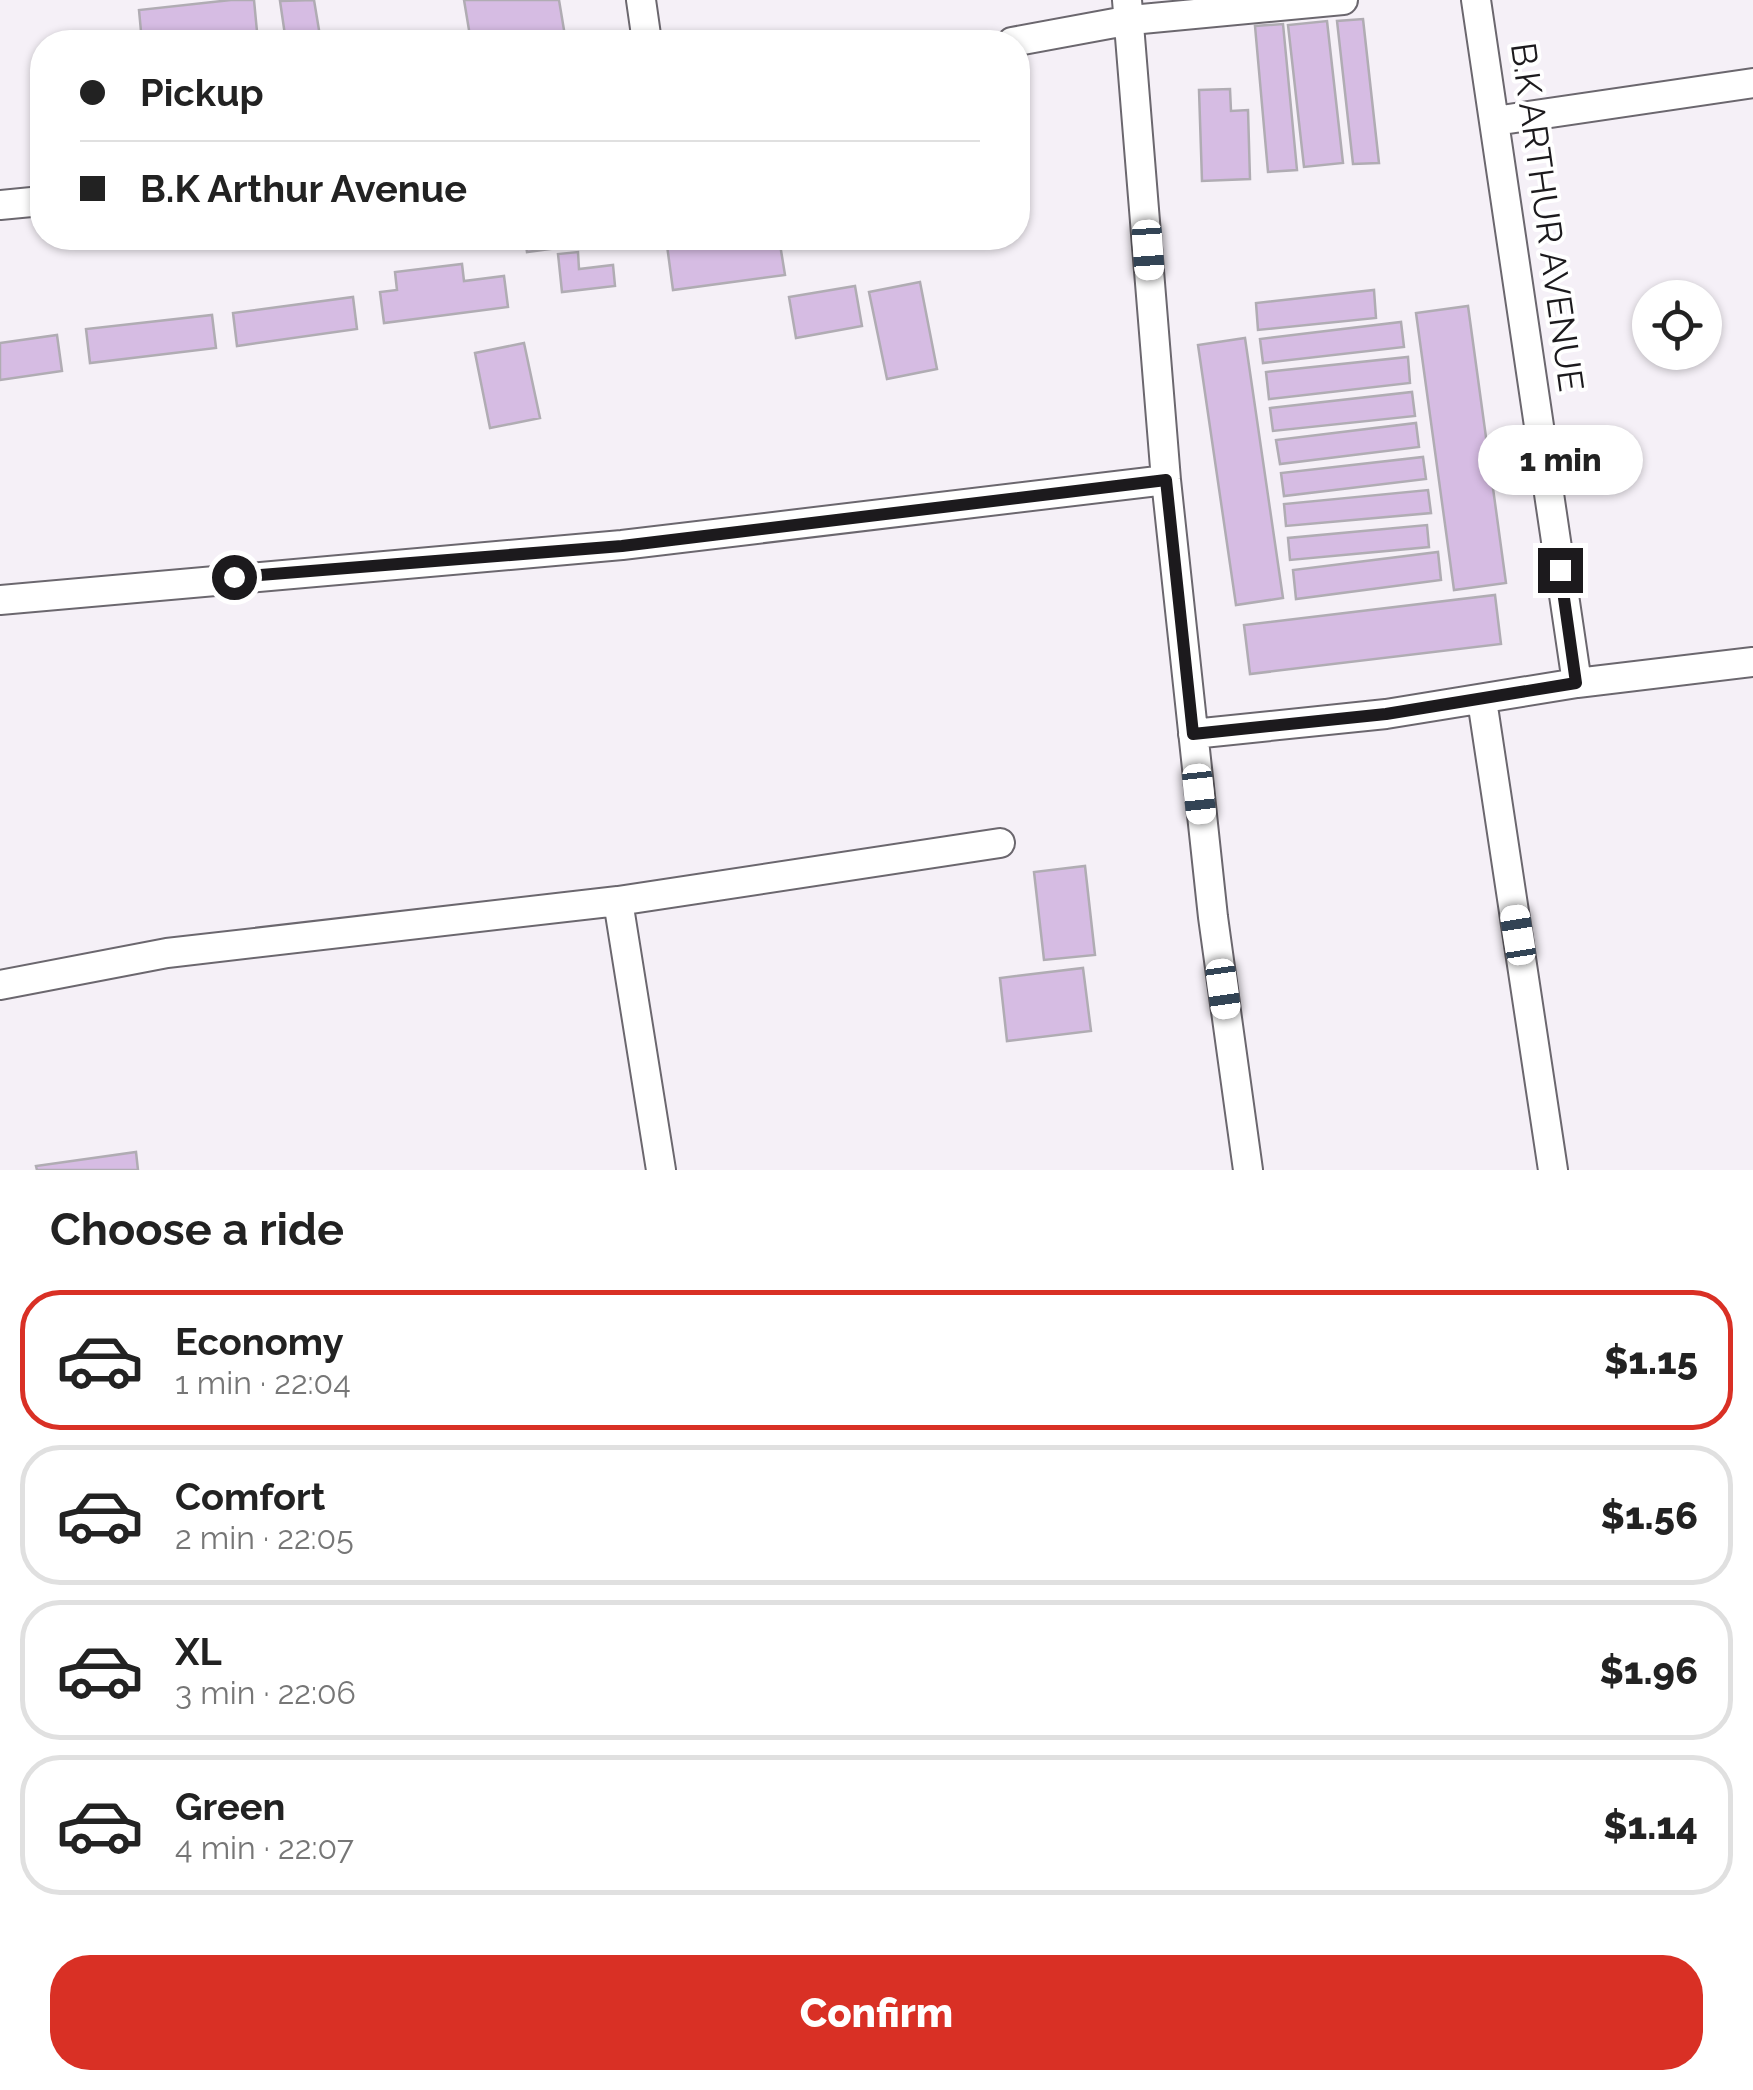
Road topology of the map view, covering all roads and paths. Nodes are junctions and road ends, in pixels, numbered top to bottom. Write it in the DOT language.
graph roads {
  1 [pos="640,0"];
  2 [pos="1342,0"];
  3 [pos="1476,0"];
  4 [pos="1129,10"];
  5 [pos="644,30"];
  6 [pos="1030,37"];
  7 [pos="1753,83"];
  8 [pos="1495,122"];
  9 [pos="30,202"];
  10 [pos="0,205"];
  11 [pos="1166,480"];
  12 [pos="0,600"];
  13 [pos="1753,662"];
  14 [pos="1576,683"];
  15 [pos="1482,700"];
  16 [pos="1193,734"];
  17 [pos="1000,843"];
  18 [pos="618,900"];
  19 [pos="0,985"];
  20 [pos="661,1170"];
  21 [pos="1248,1170"];
  22 [pos="1553,1170"];
  1 -- 5 [label="street"];
  2 -- 4 [label="street"];
  3 -- 8 [label="street, B.K ARTHUR AVENUE"];
  4 -- 6 [label="street"];
  4 -- 11 [label="street"];
  7 -- 8 [label="street"];
  8 -- 14 [label="street, B.K ARTHUR AVENUE"];
  9 -- 10 [label="street"];
  11 -- 12 [label="street"];
  11 -- 16 [label="street"];
  13 -- 14 [label="street"];
  14 -- 15 [label="street"];
  15 -- 16 [label="street"];
  15 -- 22 [label="street"];
  16 -- 21 [label="street"];
  17 -- 18 [label="street"];
  18 -- 19 [label="street"];
  18 -- 20 [label="street"];
}
